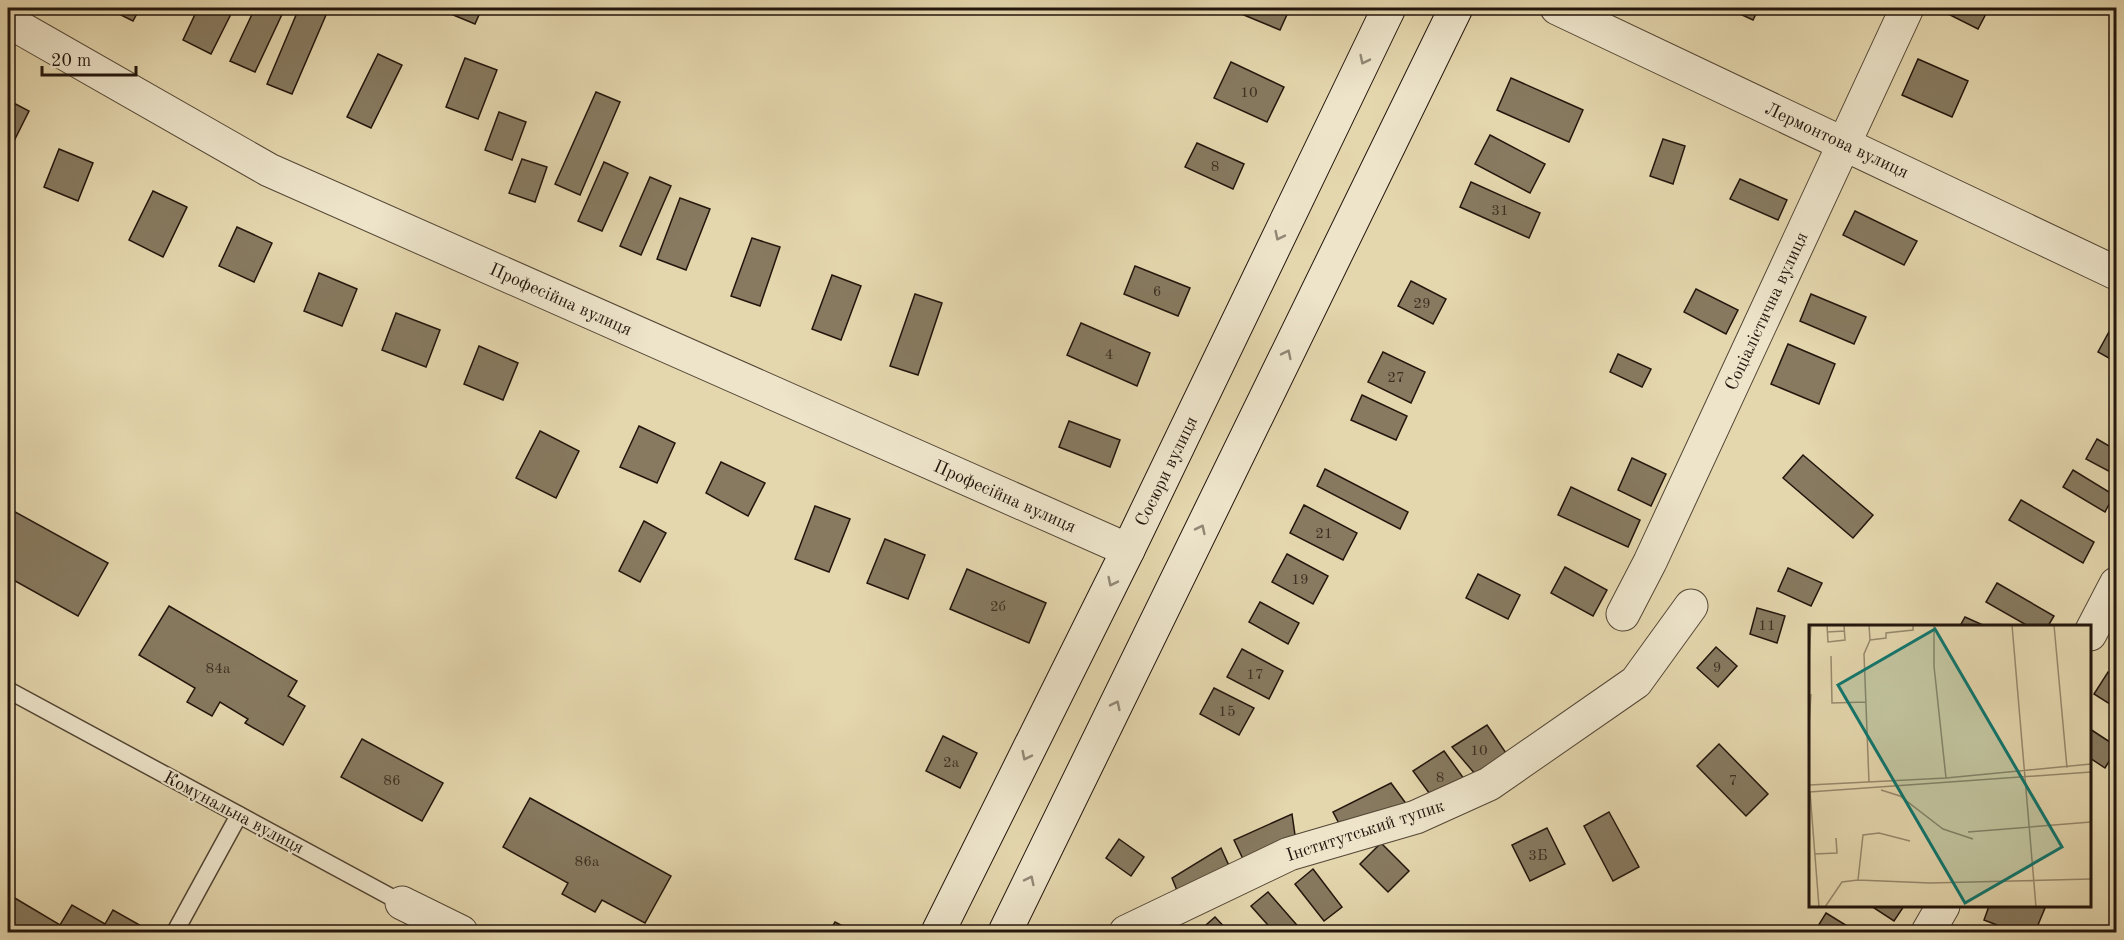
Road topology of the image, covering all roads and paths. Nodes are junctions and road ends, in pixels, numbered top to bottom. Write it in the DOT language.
graph roads {
  1 [pos="1389,8"];
  2 [pos="1456,8"];
  3 [pos="1557,8"];
  4 [pos="1907,8"];
  5 [pos="8,21"];
  6 [pos="1844,143"];
  7 [pos="2116,273"];
  8 [pos="1128,550"];
  9 [pos="2116,584"];
  10 [pos="1691,606"];
  11 [pos="1623,614"];
  12 [pos="2091,632"];
  13 [pos="8,690"];
  14 [pos="239,815"];
  15 [pos="402,903"];
  16 [pos="1941,907"];
  17 [pos="175,933"];
  18 [pos="461,933"];
  19 [pos="938,933"];
  20 [pos="1005,933"];
  21 [pos="1126,933"];
  22 [pos="1928,933"];
  1 -- 8 [label="street, Сосюри вулиця, one-way"];
  20 -- 2 [label="street, one-way"];
  3 -- 6 [label="street, Лермонтова вулиця"];
  4 -- 6 [label="street, Соціалістична вулиця"];
  5 -- 8 [label="street, Професійна вулиця"];
  6 -- 7 [label="street, Лермонтова вулиця"];
  6 -- 11 [label="street, Соціалістична вулиця"];
  8 -- 19 [label="street, Сосюри вулиця, one-way"];
  9 -- 12 [label="street"];
  10 -- 21 [label="street, Інститутський тупик"];
  13 -- 14 [label="lane, Комунальна вулиця"];
  14 -- 15 [label="lane, Комунальна вулиця"];
  14 -- 17 [label="lane"];
  15 -- 18 [label="street, Комунальна вулиця"];
  16 -- 22 [label="street"];
}
